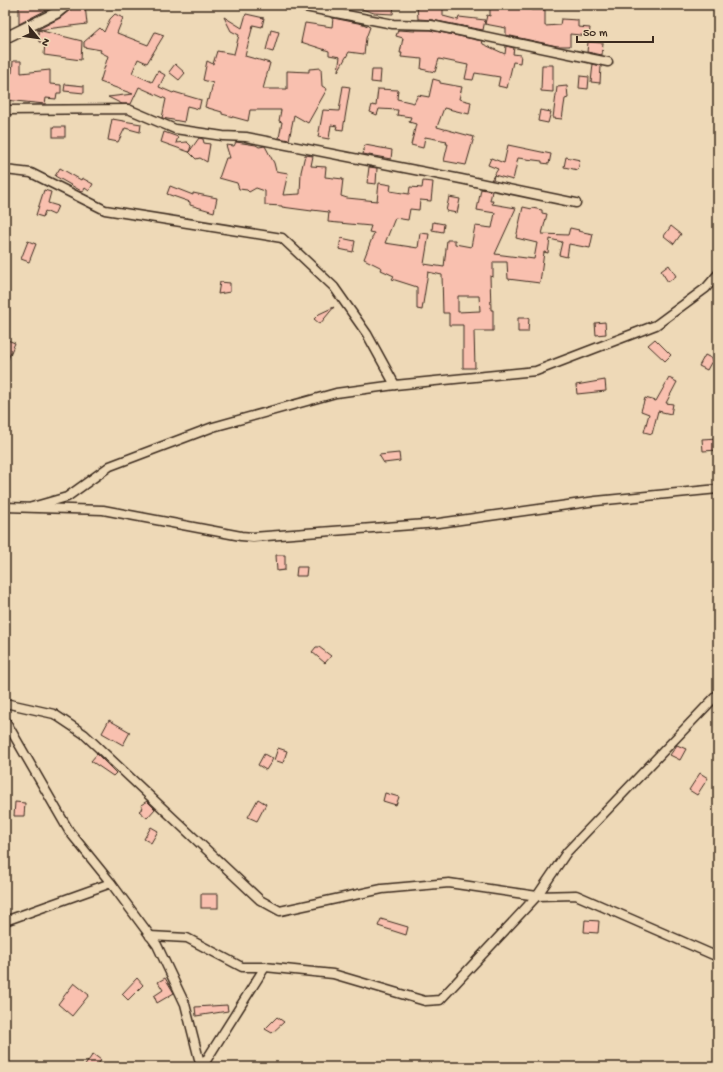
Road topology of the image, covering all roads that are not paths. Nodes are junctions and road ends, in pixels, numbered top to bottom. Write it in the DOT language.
graph roads {
  1 [pos="66,5"];
  2 [pos="301,5"];
  3 [pos="5,38"];
  4 [pos="608,62"];
  5 [pos="5,110"];
  6 [pos="5,170"];
  7 [pos="576,203"];
  8 [pos="718,274"];
  9 [pos="395,385"];
  10 [pos="718,489"];
  11 [pos="5,507"];
  12 [pos="32,507"];
  13 [pos="718,694"];
  14 [pos="5,703"];
  15 [pos="5,720"];
  16 [pos="111,883"];
  17 [pos="537,896"];
  18 [pos="5,921"];
  19 [pos="150,936"];
  20 [pos="718,957"];
  21 [pos="265,966"];
  22 [pos="201,1067"];
  1 -- 3 [label="street"];
  2 -- 4 [label="street"];
  5 -- 7 [label="street"];
  6 -- 9 [label="street"];
  8 -- 9 [label="street"];
  9 -- 12 [label="street"];
  10 -- 12 [label="street"];
  11 -- 12 [label="street"];
  13 -- 17 [label="street"];
  14 -- 17 [label="street"];
  15 -- 16 [label="street"];
  16 -- 18 [label="street"];
  16 -- 19 [label="street"];
  17 -- 20 [label="street"];
  17 -- 21 [label="street"];
  19 -- 21 [label="street"];
  19 -- 22 [label="street"];
  21 -- 22 [label="street"];
}
